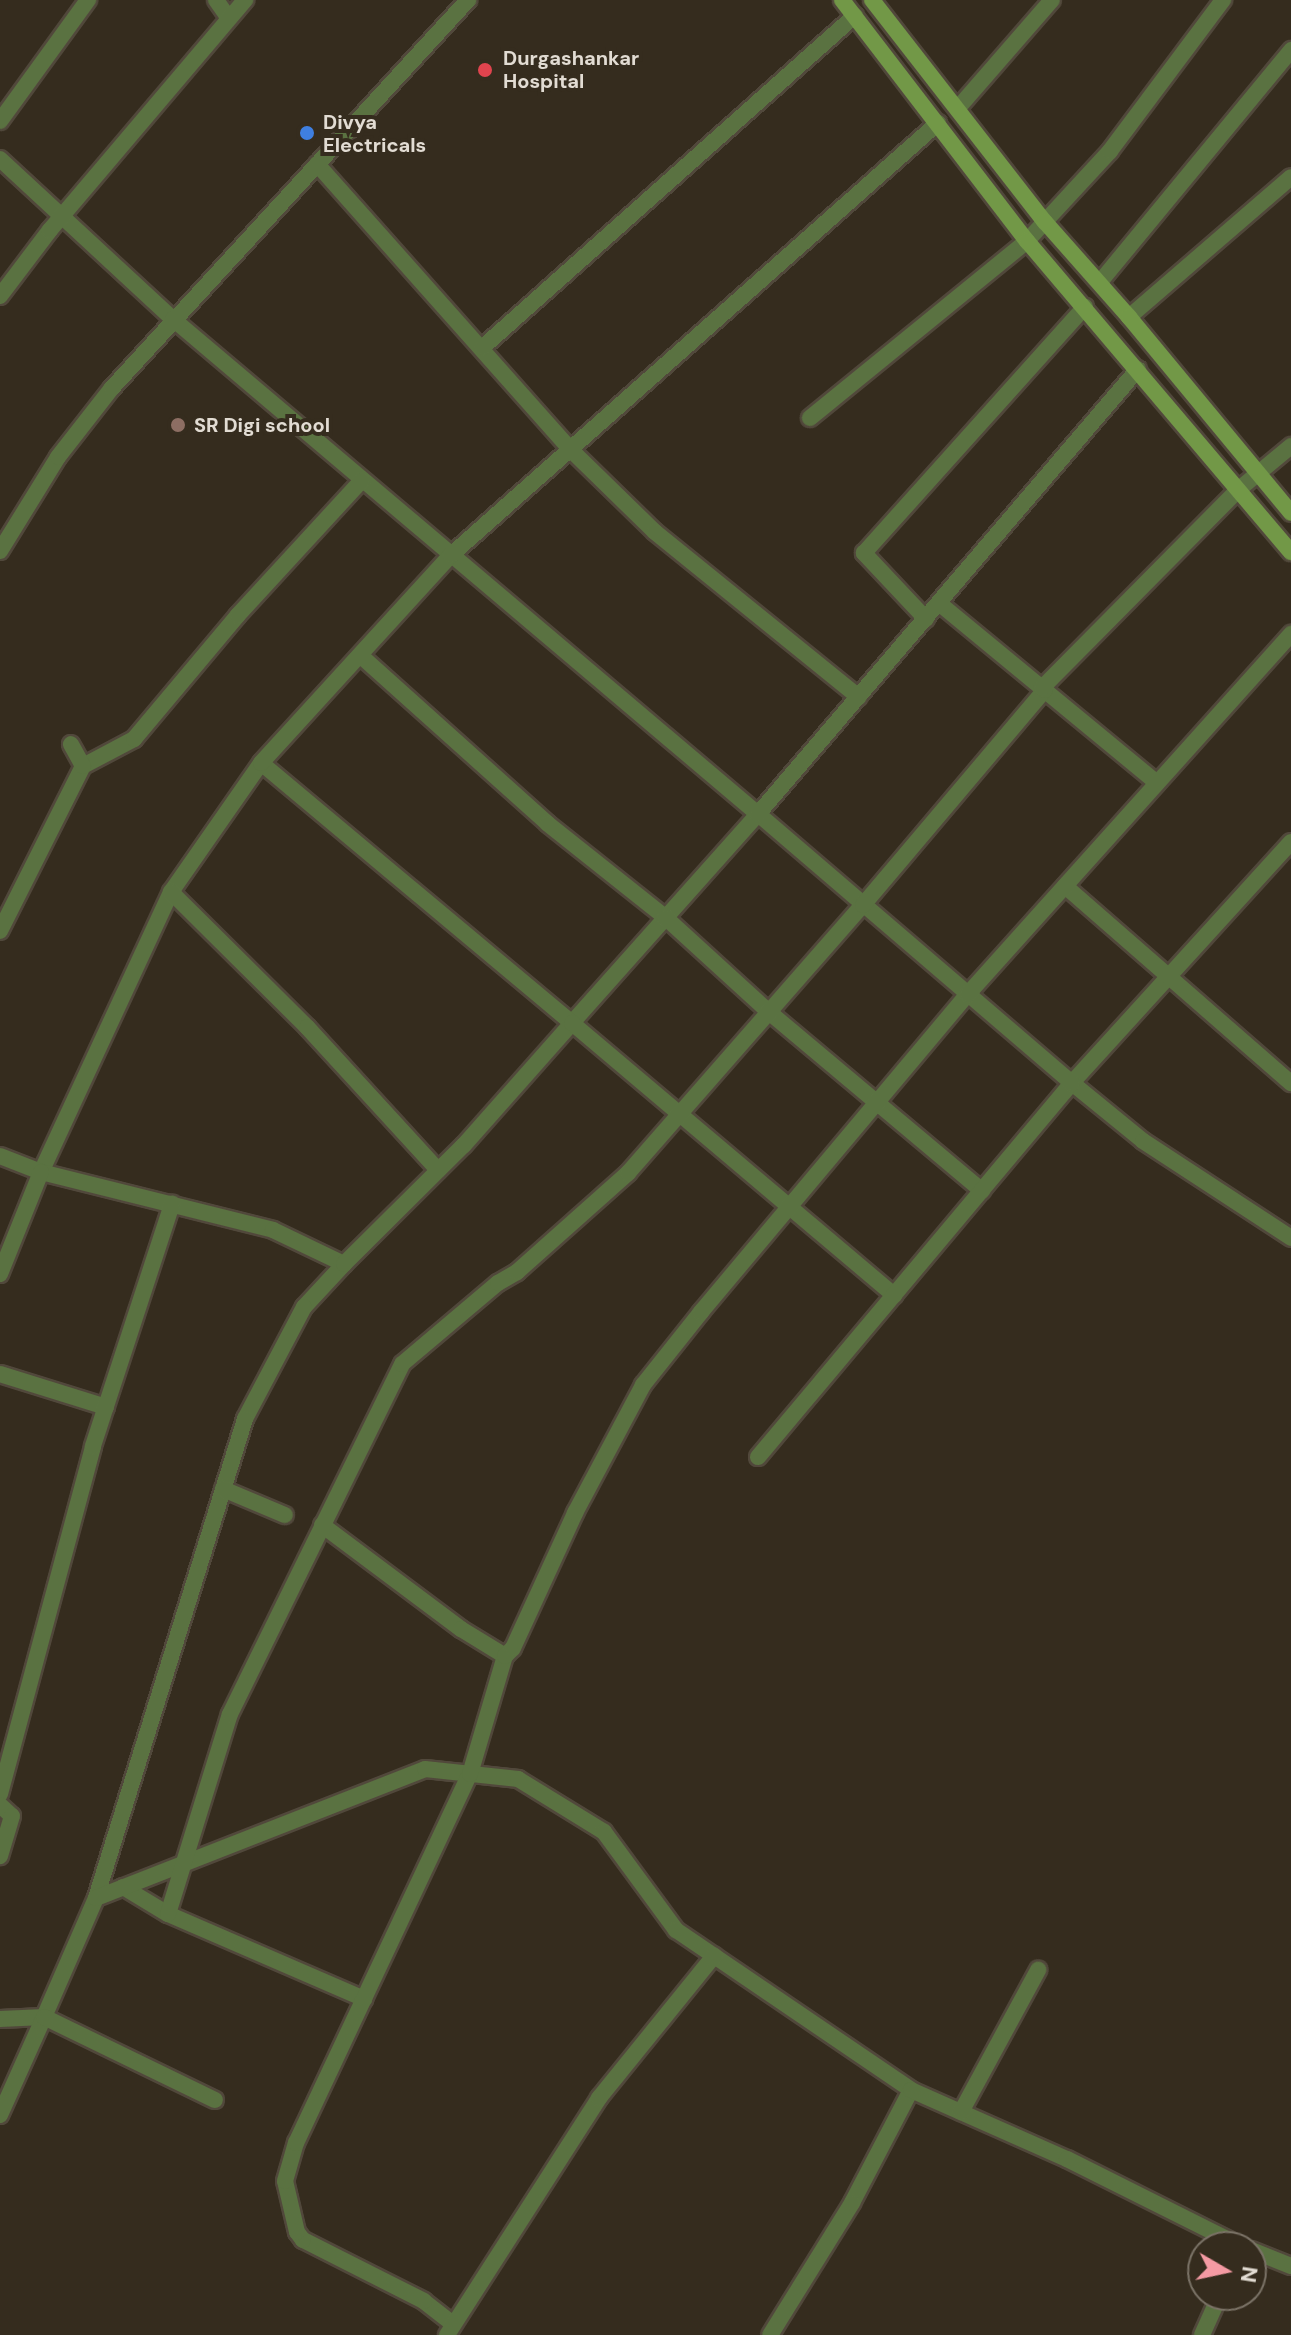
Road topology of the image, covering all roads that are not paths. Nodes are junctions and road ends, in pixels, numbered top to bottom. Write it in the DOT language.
graph roads {
  1 [pos="88,0"];
  2 [pos="216,0"];
  3 [pos="245,0"];
  4 [pos="468,0"];
  5 [pos="842,0"];
  6 [pos="872,0"];
  7 [pos="1052,0"];
  8 [pos="1223,0"];
  9 [pos="855,16"];
  10 [pos="228,17"];
  11 [pos="1291,50"];
  12 [pos="958,108"];
  13 [pos="0,121"];
  14 [pos="938,123"];
  15 [pos="0,159"];
  16 [pos="317,164"];
  17 [pos="1291,177"];
  18 [pos="64,214"];
  19 [pos="1045,222"];
  20 [pos="1027,241"];
  21 [pos="1100,282"];
  22 [pos="0,296"];
  23 [pos="1085,307"];
  24 [pos="1129,317"];
  25 [pos="173,319"];
  26 [pos="483,347"];
  27 [pos="1138,369"];
  28 [pos="810,418"];
  29 [pos="1291,446"];
  30 [pos="571,450"];
  31 [pos="1261,474"];
  32 [pos="362,480"];
  33 [pos="1238,490"];
  34 [pos="1291,513"];
  35 [pos="0,551"];
  36 [pos="1291,552"];
  37 [pos="451,555"];
  38 [pos="940,604"];
  39 [pos="926,619"];
  40 [pos="1291,634"];
  41 [pos="361,656"];
  42 [pos="1045,690"];
  43 [pos="859,697"];
  44 [pos="71,744"];
  45 [pos="261,763"];
  46 [pos="83,766"];
  47 [pos="1157,783"];
  48 [pos="758,814"];
  49 [pos="1291,842"];
  50 [pos="1065,886"];
  51 [pos="171,892"];
  52 [pos="863,905"];
  53 [pos="666,918"];
  54 [pos="0,931"];
  55 [pos="1169,974"];
  56 [pos="968,994"];
  57 [pos="769,1012"];
  58 [pos="572,1023"];
  59 [pos="1072,1083"];
  60 [pos="1291,1083"];
  61 [pos="876,1102"];
  62 [pos="679,1114"];
  63 [pos="0,1156"];
  64 [pos="438,1170"];
  65 [pos="41,1172"];
  66 [pos="982,1191"];
  67 [pos="172,1204"];
  68 [pos="792,1206"];
  69 [pos="1291,1238"];
  70 [pos="344,1264"];
  71 [pos="0,1274"];
  72 [pos="894,1295"];
  73 [pos="0,1374"];
  74 [pos="106,1407"];
  75 [pos="758,1457"];
  76 [pos="223,1489"];
  77 [pos="285,1515"];
  78 [pos="322,1525"];
  79 [pos="505,1656"];
  80 [pos="470,1774"];
  81 [pos="0,1794"];
  82 [pos="0,1805"];
  83 [pos="0,1856"];
  84 [pos="186,1862"];
  85 [pos="123,1887"];
  86 [pos="96,1898"];
  87 [pos="168,1914"];
  88 [pos="714,1956"];
  89 [pos="1038,1970"];
  90 [pos="364,1999"];
  91 [pos="44,2017"];
  92 [pos="0,2019"];
  93 [pos="911,2090"];
  94 [pos="215,2100"];
  95 [pos="961,2112"];
  96 [pos="0,2115"];
  97 [pos="1210,2231"];
  98 [pos="1267,2256"];
  99 [pos="1291,2266"];
  100 [pos="1213,2311"];
  101 [pos="450,2330"];
  102 [pos="770,2335"];
  103 [pos="1202,2335"];
  1 -- 13 [label="street"];
  2 -- 10 [label="street"];
  3 -- 10 [label="street"];
  4 -- 16 [label="street"];
  5 -- 9 [label="main road"];
  6 -- 12 [label="main road"];
  7 -- 12 [label="street"];
  8 -- 19 [label="street"];
  9 -- 14 [label="main road"];
  9 -- 26 [label="street"];
  10 -- 18 [label="street"];
  11 -- 21 [label="street"];
  12 -- 19 [label="main road"];
  14 -- 20 [label="main road"];
  14 -- 30 [label="street"];
  15 -- 18 [label="street"];
  16 -- 25 [label="street"];
  16 -- 26 [label="street"];
  17 -- 24 [label="street"];
  18 -- 22 [label="street"];
  18 -- 25 [label="street"];
  19 -- 20 [label="street"];
  19 -- 21 [label="main road"];
  20 -- 23 [label="main road"];
  20 -- 28 [label="street"];
  21 -- 24 [label="main road"];
  23 -- 27 [label="main road"];
  23 -- 39 [label="street"];
  24 -- 31 [label="main road"];
  25 -- 32 [label="street"];
  25 -- 35 [label="street"];
  26 -- 30 [label="street"];
  27 -- 33 [label="main road"];
  27 -- 38 [label="street"];
  29 -- 31 [label="street"];
  30 -- 37 [label="street"];
  30 -- 43 [label="street"];
  31 -- 33 [label="street"];
  31 -- 34 [label="main road"];
  32 -- 37 [label="street"];
  32 -- 46 [label="street"];
  33 -- 36 [label="main road"];
  33 -- 42 [label="street"];
  37 -- 41 [label="street"];
  37 -- 48 [label="street"];
  38 -- 39 [label="street"];
  38 -- 42 [label="street"];
  39 -- 43 [label="street"];
  40 -- 47 [label="street"];
  41 -- 45 [label="street"];
  41 -- 53 [label="street"];
  42 -- 47 [label="street"];
  42 -- 52 [label="street"];
  43 -- 48 [label="street"];
  44 -- 46 [label="street"];
  45 -- 51 [label="street"];
  45 -- 58 [label="street"];
  46 -- 54 [label="street"];
  47 -- 50 [label="street"];
  48 -- 52 [label="street"];
  48 -- 53 [label="street"];
  49 -- 55 [label="street"];
  50 -- 55 [label="street"];
  50 -- 56 [label="street"];
  51 -- 64 [label="street"];
  51 -- 65 [label="street"];
  52 -- 56 [label="street"];
  52 -- 57 [label="street"];
  53 -- 57 [label="street"];
  53 -- 58 [label="street"];
  55 -- 59 [label="street"];
  55 -- 60 [label="street"];
  56 -- 59 [label="street"];
  56 -- 61 [label="street"];
  57 -- 61 [label="street"];
  57 -- 62 [label="street"];
  58 -- 62 [label="street"];
  58 -- 64 [label="street"];
  59 -- 66 [label="street"];
  59 -- 69 [label="street"];
  61 -- 66 [label="street"];
  61 -- 68 [label="street"];
  62 -- 68 [label="street"];
  62 -- 78 [label="street"];
  63 -- 65 [label="street"];
  64 -- 70 [label="street"];
  65 -- 67 [label="street"];
  65 -- 71 [label="street"];
  66 -- 72 [label="street"];
  67 -- 70 [label="street"];
  67 -- 74 [label="street"];
  68 -- 72 [label="street"];
  68 -- 79 [label="street"];
  70 -- 76 [label="street"];
  72 -- 75 [label="street"];
  73 -- 74 [label="street"];
  74 -- 81 [label="street"];
  76 -- 77 [label="street"];
  76 -- 86 [label="street"];
  78 -- 79 [label="street"];
  78 -- 84 [label="street"];
  79 -- 80 [label="street"];
  80 -- 84 [label="street"];
  80 -- 88 [label="street"];
  80 -- 90 [label="street"];
  82 -- 83 [label="street"];
  84 -- 85 [label="street"];
  84 -- 87 [label="street"];
  85 -- 86 [label="street"];
  85 -- 87 [label="street"];
  86 -- 91 [label="street"];
  87 -- 90 [label="street"];
  88 -- 93 [label="street"];
  88 -- 101 [label="street"];
  89 -- 95 [label="street"];
  90 -- 101 [label="street"];
  91 -- 92 [label="street"];
  91 -- 94 [label="street"];
  91 -- 96 [label="street"];
  93 -- 95 [label="street"];
  93 -- 102 [label="street"];
  95 -- 97 [label="street"];
  98 -- 99 [label="street"];
  100 -- 103 [label="street"];
}
